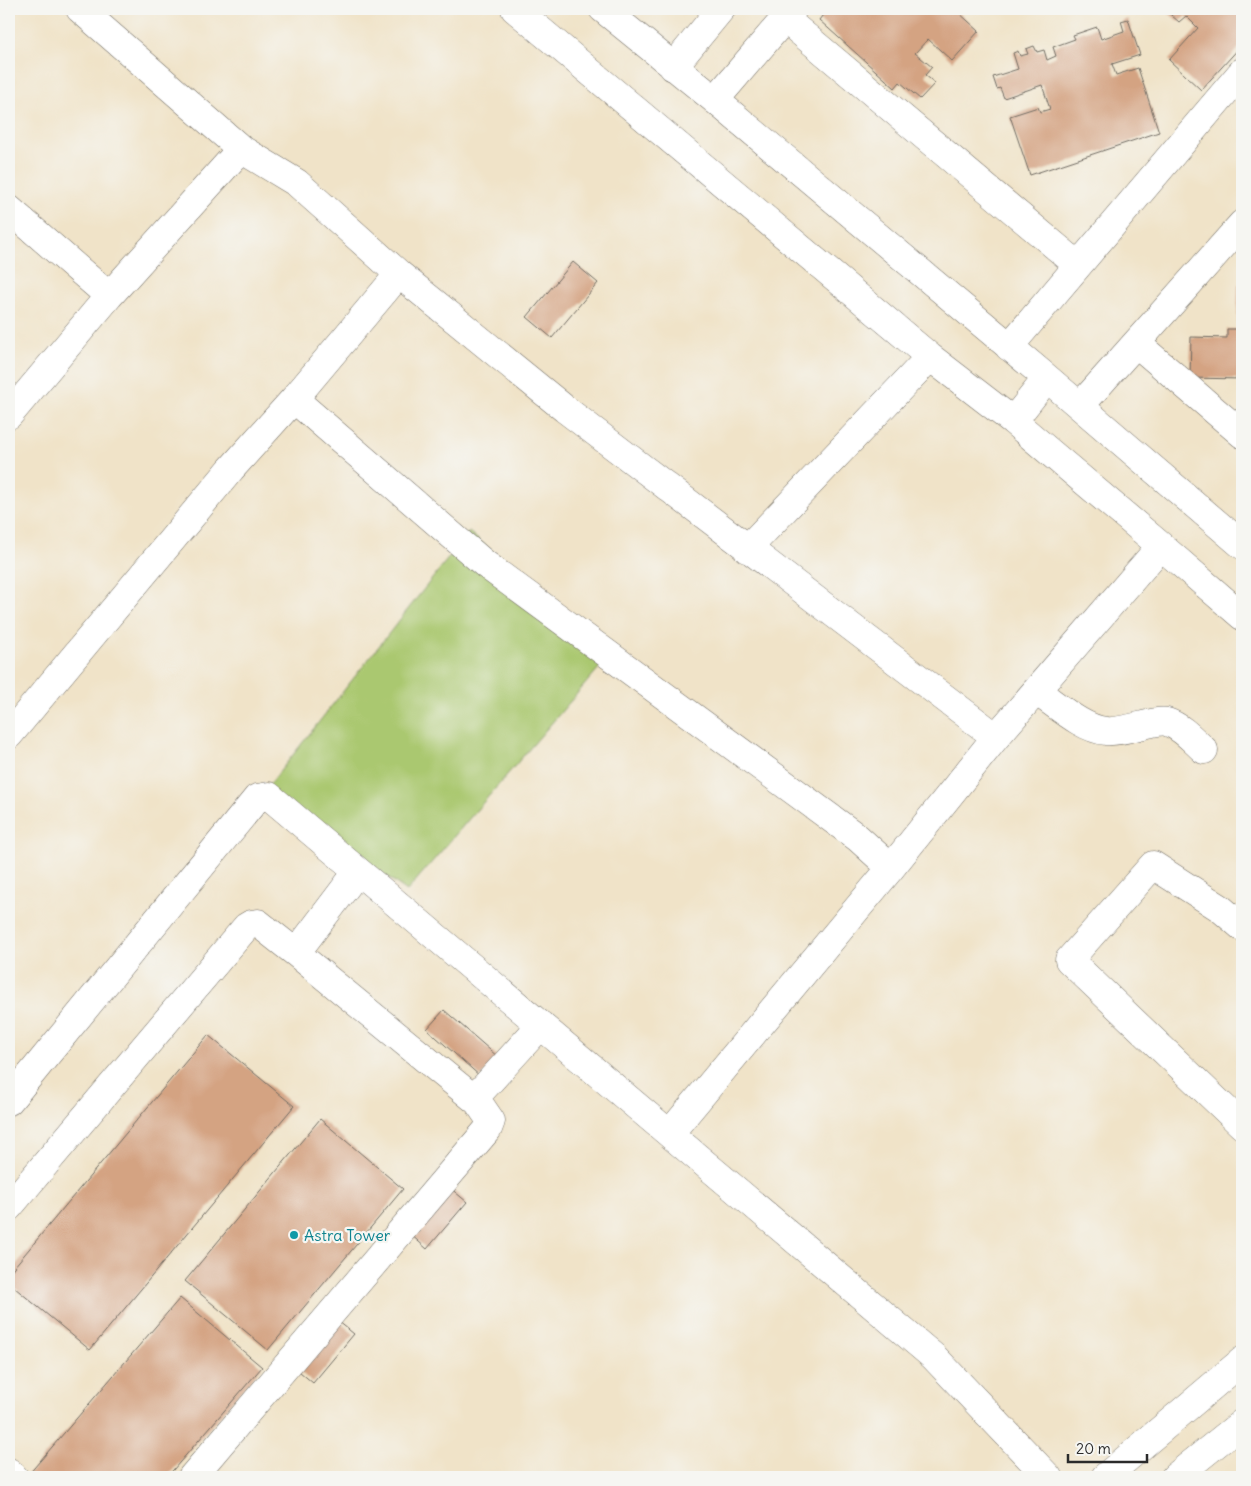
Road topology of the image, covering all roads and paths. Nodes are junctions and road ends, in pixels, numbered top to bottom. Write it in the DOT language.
graph roads {
  1 [pos="80,9"];
  2 [pos="515,9"];
  3 [pos="603,9"];
  4 [pos="721,9"];
  5 [pos="789,14"];
  6 [pos="673,67"];
  7 [pos="1242,72"];
  8 [pos="715,100"];
  9 [pos="241,149"];
  10 [pos="9,209"];
  11 [pos="1242,224"];
  12 [pos="1078,265"];
  13 [pos="399,274"];
  14 [pos="109,296"];
  15 [pos="1136,343"];
  16 [pos="1008,347"];
  17 [pos="930,357"];
  18 [pos="1047,378"];
  19 [pos="294,399"];
  20 [pos="1080,406"];
  21 [pos="9,415"];
  22 [pos="1013,421"];
  23 [pos="1242,434"];
  24 [pos="1242,544"];
  25 [pos="1161,546"];
  26 [pos="747,549"];
  27 [pos="1242,616"];
  28 [pos="1036,691"];
  29 [pos="9,735"];
  30 [pos="996,738"];
  31 [pos="1204,750"];
  32 [pos="891,868"];
  33 [pos="358,870"];
  34 [pos="1242,926"];
  35 [pos="296,954"];
  36 [pos="541,1025"];
  37 [pos="9,1100"];
  38 [pos="478,1102"];
  39 [pos="1242,1125"];
  40 [pos="670,1133"];
  41 [pos="9,1207"];
  42 [pos="1242,1360"];
  43 [pos="1242,1423"];
  44 [pos="9,1472"];
  45 [pos="14,1477"];
  46 [pos="192,1477"];
  47 [pos="1048,1477"];
  48 [pos="1105,1477"];
  49 [pos="1175,1477"];
  1 -- 9 [label="street"];
  2 -- 17 [label="street"];
  3 -- 6 [label="street"];
  4 -- 6 [label="street"];
  5 -- 8 [label="street"];
  5 -- 12 [label="street"];
  6 -- 8 [label="street"];
  7 -- 12 [label="street"];
  8 -- 16 [label="street"];
  9 -- 13 [label="street"];
  9 -- 14 [label="street"];
  10 -- 14 [label="street"];
  11 -- 15 [label="street"];
  12 -- 16 [label="street"];
  13 -- 19 [label="street"];
  13 -- 26 [label="street"];
  14 -- 21 [label="street"];
  15 -- 20 [label="street"];
  15 -- 23 [label="street"];
  16 -- 18 [label="street"];
  17 -- 22 [label="street"];
  17 -- 26 [label="street"];
  18 -- 20 [label="street"];
  18 -- 22 [label="street"];
  19 -- 29 [label="street"];
  19 -- 32 [label="street"];
  20 -- 24 [label="street"];
  22 -- 25 [label="street"];
  25 -- 27 [label="street"];
  25 -- 28 [label="street"];
  26 -- 30 [label="street"];
  28 -- 30 [label="street"];
  28 -- 31 [label="street"];
  30 -- 32 [label="street"];
  32 -- 40 [label="street"];
  33 -- 35 [label="street"];
  33 -- 36 [label="street"];
  33 -- 37 [label="street"];
  34 -- 39 [label="street"];
  35 -- 38 [label="street"];
  35 -- 41 [label="street"];
  36 -- 38 [label="street"];
  36 -- 40 [label="street"];
  38 -- 46 [label="street"];
  40 -- 47 [label="street"];
  42 -- 48 [label="street"];
  43 -- 49 [label="street"];
  44 -- 45 [label="street"];
}
